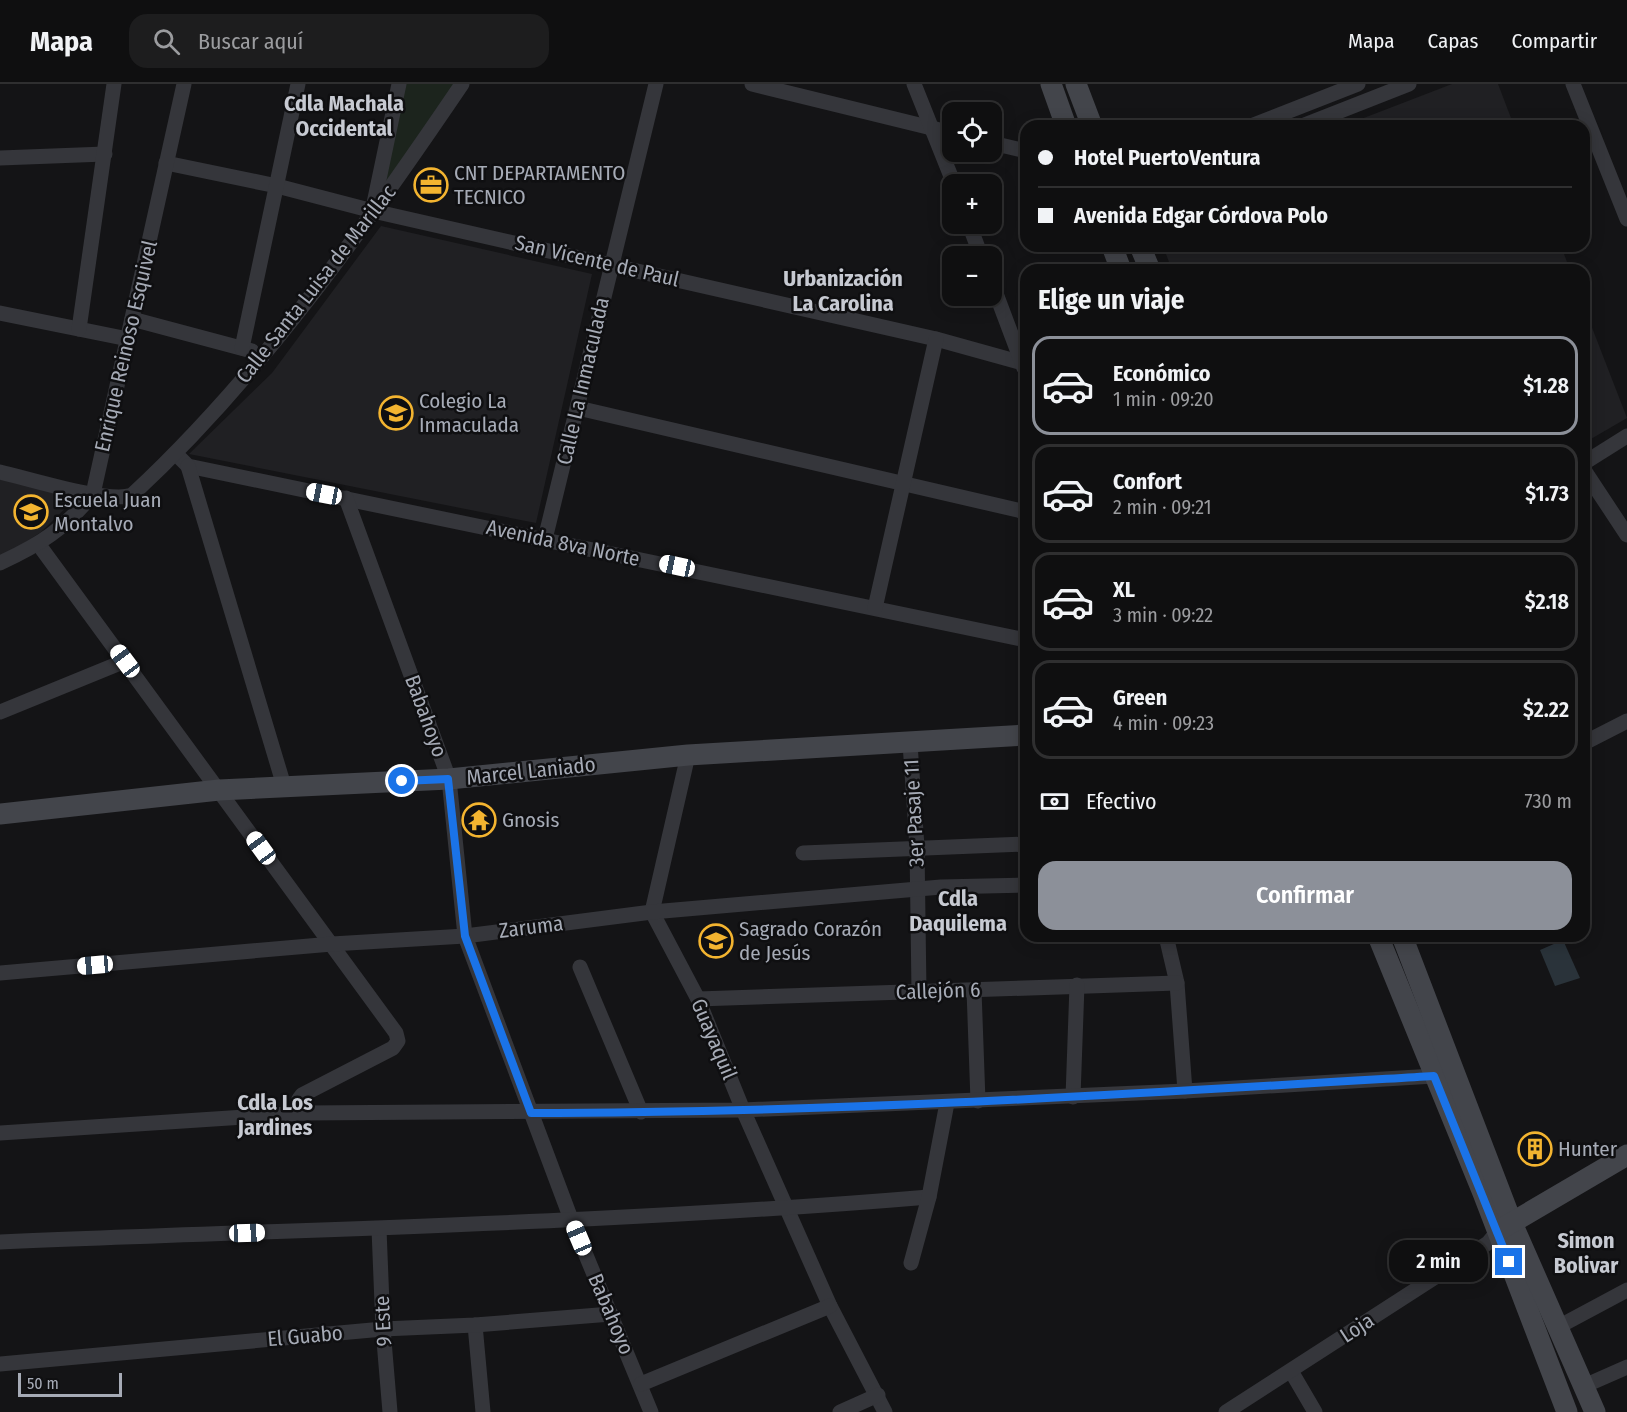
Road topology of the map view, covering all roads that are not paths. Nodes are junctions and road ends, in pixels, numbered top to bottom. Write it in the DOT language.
graph roads {
  1 [pos="114,84"];
  2 [pos="184,84"];
  3 [pos="298,84"];
  4 [pos="399,84"];
  5 [pos="462,84"];
  6 [pos="656,84"];
  7 [pos="752,84"];
  8 [pos="914,84"];
  9 [pos="1051,84"];
  10 [pos="1076,84"];
  11 [pos="1358,84"];
  12 [pos="1573,84"];
  13 [pos="1401,86"];
  14 [pos="1064,120"];
  15 [pos="1090,120"];
  16 [pos="1266,120"];
  17 [pos="1317,120"];
  18 [pos="1587,120"];
  19 [pos="1590,126"];
  20 [pos="932,128"];
  21 [pos="942,130"];
  22 [pos="1002,146"];
  23 [pos="1020,150"];
  24 [pos="105,154"];
  25 [pos="0,158"];
  26 [pos="166,163"];
  27 [pos="950,174"];
  28 [pos="277,186"];
  29 [pos="373,211"];
  30 [pos="1627,219"];
  31 [pos="611,264"];
  32 [pos="1001,306"];
  33 [pos="0,313"];
  34 [pos="132,319"];
  35 [pos="79,329"];
  36 [pos="128,339"];
  37 [pos="936,339"];
  38 [pos="242,348"];
  39 [pos="267,354"];
  40 [pos="1020,354"];
  41 [pos="1020,365"];
  42 [pos="578,408"];
  43 [pos="1627,436"];
  44 [pos="176,454"];
  45 [pos="1590,459"];
  46 [pos="188,466"];
  47 [pos="0,472"];
  48 [pos="1590,479"];
  49 [pos="904,484"];
  50 [pos="93,494"];
  51 [pos="346,498"];
  52 [pos="1020,511"];
  53 [pos="1627,535"];
  54 [pos="545,538"];
  55 [pos="39,545"];
  56 [pos="0,563"];
  57 [pos="875,608"];
  58 [pos="1020,638"];
  59 [pos="125,661"];
  60 [pos="0,712"];
  61 [pos="1627,721"];
  62 [pos="1020,735"];
  63 [pos="1590,741"];
  64 [pos="910,743"];
  65 [pos="688,755"];
  66 [pos="448,779"];
  67 [pos="284,786"];
  68 [pos="219,790"];
  69 [pos="0,814"];
  70 [pos="1020,844"];
  71 [pos="916,848"];
  72 [pos="803,853"];
  73 [pos="1020,885"];
  74 [pos="917,890"];
  75 [pos="652,912"];
  76 [pos="465,936"];
  77 [pos="1168,942"];
  78 [pos="1381,942"];
  79 [pos="1404,942"];
  80 [pos="332,944"];
  81 [pos="580,967"];
  82 [pos="0,973"];
  83 [pos="1177,982"];
  84 [pos="1077,985"];
  85 [pos="974,990"];
  86 [pos="919,992"];
  87 [pos="698,999"];
  88 [pos="1443,1072"];
  89 [pos="1185,1091"];
  90 [pos="1073,1097"];
  91 [pos="978,1101"];
  92 [pos="947,1103"];
  93 [pos="743,1110"];
  94 [pos="641,1112"];
  95 [pos="303,1113"];
  96 [pos="531,1113"];
  97 [pos="0,1133"];
  98 [pos="1627,1155"];
  99 [pos="1627,1167"];
  100 [pos="929,1197"];
  101 [pos="786,1209"];
  102 [pos="571,1219"];
  103 [pos="378,1229"];
  104 [pos="1503,1234"];
  105 [pos="0,1242"];
  106 [pos="911,1263"];
  107 [pos="1627,1290"];
  108 [pos="830,1306"];
  109 [pos="611,1314"];
  110 [pos="476,1325"];
  111 [pos="1558,1328"];
  112 [pos="383,1329"];
  113 [pos="0,1364"];
  114 [pos="1627,1367"];
  115 [pos="1291,1371"];
  116 [pos="641,1384"];
  117 [pos="1584,1386"];
  118 [pos="878,1395"];
  119 [pos="390,1412"];
  120 [pos="483,1412"];
  121 [pos="651,1412"];
  122 [pos="840,1412"];
  123 [pos="885,1412"];
  124 [pos="1226,1412"];
  125 [pos="1315,1412"];
  126 [pos="1568,1412"];
  127 [pos="1595,1412"];
  1 -- 24 [label="street"];
  2 -- 26 [label="street, Enrique Reinoso Esquivel"];
  3 -- 28 [label="street"];
  4 -- 29 [label="street"];
  5 -- 29 [label="street, Calle Santa Luisa de Marillac"];
  6 -- 31 [label="street, Calle La Inmaculada"];
  7 -- 20 [label="street"];
  8 -- 20 [label="street"];
  9 -- 14 [label="main road"];
  10 -- 15 [label="main road"];
  11 -- 16 [label="street"];
  12 -- 18 [label="street"];
  13 -- 17 [label="street"];
  19 -- 30 [label="street"];
  20 -- 21 [label="street"];
  20 -- 27 [label="street"];
  22 -- 23 [label="street"];
  24 -- 25 [label="street"];
  24 -- 35 [label="street"];
  26 -- 28 [label="street, San Vicente de Paul"];
  26 -- 34 [label="street, Enrique Reinoso Esquivel"];
  28 -- 29 [label="street, San Vicente de Paul"];
  28 -- 38 [label="street"];
  29 -- 31 [label="street, San Vicente de Paul"];
  29 -- 39 [label="street, Calle Santa Luisa de Marillac"];
  31 -- 37 [label="street, San Vicente de Paul"];
  31 -- 42 [label="street, Calle La Inmaculada"];
  32 -- 40 [label="street"];
  33 -- 35 [label="street"];
  34 -- 36 [label="street, Enrique Reinoso Esquivel"];
  34 -- 38 [label="street"];
  35 -- 36 [label="street"];
  36 -- 50 [label="street, Enrique Reinoso Esquivel"];
  37 -- 41 [label="street, San Vicente de Paul"];
  37 -- 49 [label="street"];
  38 -- 39 [label="street"];
  39 -- 44 [label="street, Calle Santa Luisa de Marillac"];
  42 -- 49 [label="street"];
  42 -- 54 [label="street, Calle La Inmaculada"];
  43 -- 45 [label="street"];
  44 -- 46 [label="street"];
  44 -- 50 [label="street, Calle Santa Luisa de Marillac"];
  46 -- 51 [label="street, Avenida 8va Norte"];
  46 -- 67 [label="street"];
  47 -- 50 [label="street, Calle Santa Luisa de Marillac"];
  48 -- 53 [label="street"];
  49 -- 52 [label="street"];
  49 -- 57 [label="street"];
  50 -- 55 [label="street, Enrique Reinoso Esquivel"];
  51 -- 54 [label="street, Avenida 8va Norte"];
  51 -- 66 [label="street, Babahoyo"];
  54 -- 57 [label="street, Avenida 8va Norte"];
  55 -- 56 [label="street, Enrique Reinoso Esquivel"];
  55 -- 59 [label="street"];
  57 -- 58 [label="street, Avenida 8va Norte"];
  59 -- 60 [label="street"];
  59 -- 68 [label="street"];
  61 -- 63 [label="street"];
  62 -- 64 [label="main road, Marcel Laniado"];
  64 -- 65 [label="main road, Marcel Laniado"];
  64 -- 71 [label="street, 3er Pasaje 11"];
  65 -- 66 [label="main road, Marcel Laniado"];
  65 -- 75 [label="street"];
  66 -- 67 [label="main road, Marcel Laniado"];
  66 -- 76 [label="street, Babahoyo"];
  67 -- 68 [label="main road, Marcel Laniado"];
  68 -- 69 [label="main road, Marcel Laniado"];
  68 -- 80 [label="street"];
  70 -- 71 [label="street"];
  71 -- 72 [label="street"];
  71 -- 74 [label="street, 3er Pasaje 11"];
  73 -- 74 [label="street, Zaruma"];
  74 -- 75 [label="street, Zaruma"];
  74 -- 86 [label="street, 3er Pasaje 11"];
  75 -- 76 [label="street, Zaruma"];
  75 -- 87 [label="street, Guayaquil"];
  76 -- 80 [label="street, Zaruma"];
  76 -- 96 [label="street, Babahoyo"];
  77 -- 83 [label="street"];
  78 -- 88 [label="main road"];
  79 -- 88 [label="main road"];
  80 -- 82 [label="street, Zaruma"];
  80 -- 95 [label="street"];
  81 -- 94 [label="street"];
  83 -- 84 [label="street, Callejón 6"];
  83 -- 89 [label="street"];
  84 -- 85 [label="street, Callejón 6"];
  84 -- 90 [label="street"];
  85 -- 86 [label="street, Callejón 6"];
  85 -- 91 [label="street"];
  86 -- 87 [label="street, Callejón 6"];
  87 -- 93 [label="street, Guayaquil"];
  88 -- 89 [label="street"];
  88 -- 104 [label="main road"];
  89 -- 90 [label="street"];
  90 -- 91 [label="street"];
  91 -- 92 [label="street"];
  92 -- 93 [label="street"];
  92 -- 100 [label="street"];
  93 -- 94 [label="street"];
  93 -- 101 [label="street, Guayaquil"];
  94 -- 96 [label="street"];
  95 -- 96 [label="street"];
  95 -- 97 [label="street"];
  96 -- 102 [label="street, Babahoyo"];
  98 -- 104 [label="main road"];
  99 -- 104 [label="main road"];
  100 -- 101 [label="street"];
  100 -- 106 [label="street"];
  101 -- 102 [label="street"];
  101 -- 108 [label="street, Guayaquil"];
  102 -- 103 [label="street"];
  102 -- 109 [label="street, Babahoyo"];
  103 -- 105 [label="street"];
  103 -- 112 [label="street, 9 Este"];
  104 -- 111 [label="main road"];
  104 -- 115 [label="street, Loja"];
  104 -- 126 [label="main road"];
  107 -- 111 [label="street"];
  108 -- 116 [label="street"];
  108 -- 118 [label="street, Guayaquil"];
  109 -- 110 [label="street, El Guabo"];
  109 -- 116 [label="street, Babahoyo"];
  110 -- 112 [label="street, El Guabo"];
  110 -- 120 [label="street"];
  111 -- 117 [label="main road"];
  112 -- 113 [label="street, El Guabo"];
  112 -- 119 [label="street, 9 Este"];
  114 -- 117 [label="street"];
  115 -- 124 [label="street, Loja"];
  115 -- 125 [label="street"];
  116 -- 121 [label="street, Babahoyo"];
  117 -- 127 [label="main road"];
  118 -- 122 [label="street"];
  118 -- 123 [label="street, Guayaquil"];
}
